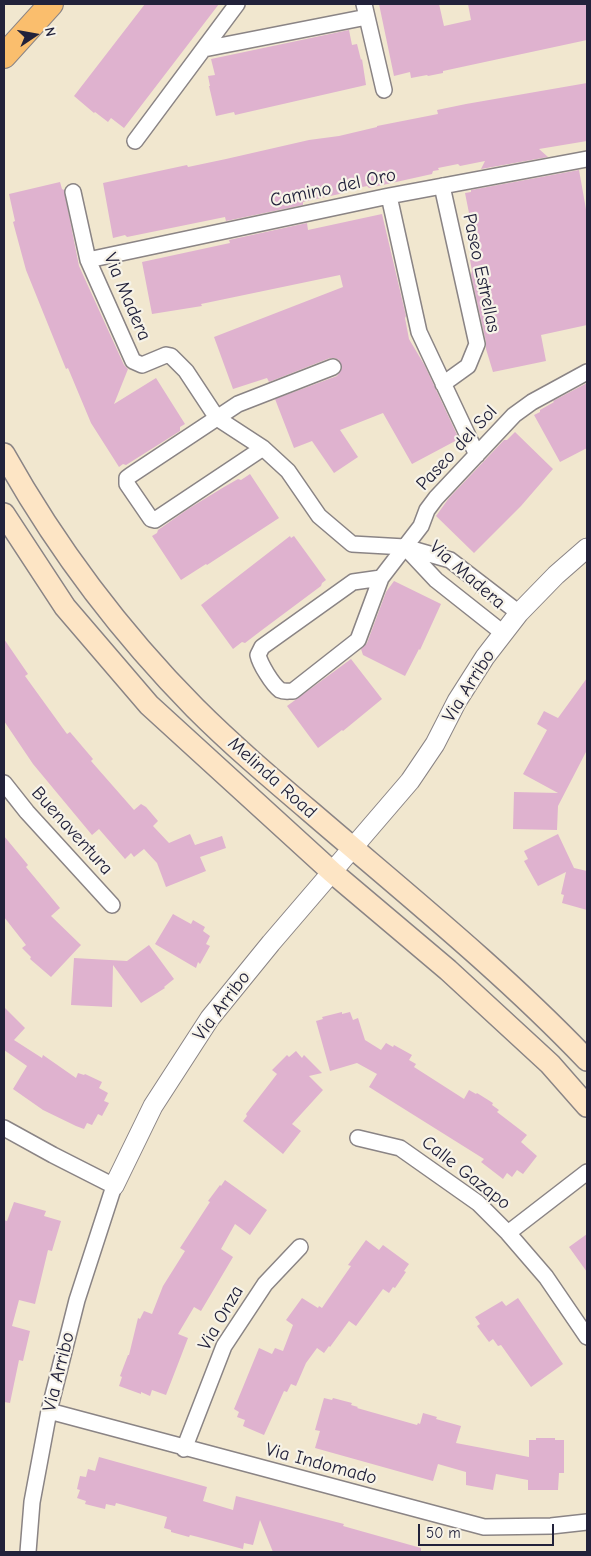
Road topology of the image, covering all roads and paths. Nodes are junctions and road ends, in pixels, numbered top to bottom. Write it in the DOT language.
graph roads {
  1 [pos="51,4"];
  2 [pos="238,4"];
  3 [pos="366,10"];
  4 [pos="204,49"];
  5 [pos="4,56"];
  6 [pos="384,90"];
  7 [pos="135,140"];
  8 [pos="587,159"];
  9 [pos="442,186"];
  10 [pos="73,192"];
  11 [pos="389,196"];
  12 [pos="88,260"];
  13 [pos="333,367"];
  14 [pos="587,372"];
  15 [pos="443,384"];
  16 [pos="216,418"];
  17 [pos="263,448"];
  18 [pos="4,454"];
  19 [pos="477,455"];
  20 [pos="4,514"];
  21 [pos="406,547"];
  22 [pos="587,548"];
  23 [pos="381,578"];
  24 [pos="518,613"];
  25 [pos="504,633"];
  26 [pos="4,783"];
  27 [pos="353,849"];
  28 [pos="332,872"];
  29 [pos="112,905"];
  30 [pos="587,1060"];
  31 [pos="587,1106"];
  32 [pos="4,1128"];
  33 [pos="358,1138"];
  34 [pos="587,1172"];
  35 [pos="114,1186"];
  36 [pos="508,1233"];
  37 [pos="300,1248"];
  38 [pos="587,1337"];
  39 [pos="49,1411"];
  40 [pos="184,1448"];
  41 [pos="587,1522"];
  42 [pos="28,1552"];
  1 -- 5 [label="main road"];
  2 -- 4 [label="street"];
  3 -- 4 [label="street"];
  3 -- 6 [label="street"];
  4 -- 7 [label="street"];
  8 -- 9 [label="street, Camino del Oro"];
  9 -- 11 [label="street, Camino del Oro"];
  9 -- 15 [label="street, Paseo Estrellas"];
  10 -- 12 [label="street, Via Madera"];
  11 -- 12 [label="street, Camino del Oro"];
  11 -- 15 [label="street"];
  12 -- 16 [label="street, Via Madera"];
  13 -- 16 [label="street"];
  14 -- 19 [label="street, Paseo del Sol"];
  15 -- 19 [label="street"];
  16 -- 17 [label="street, Via Madera"];
  16 -- 17 [label="street"];
  17 -- 21 [label="street, Via Madera"];
  18 -- 27 [label="main road, Melinda Road"];
  19 -- 21 [label="street, Paseo del Sol"];
  20 -- 28 [label="main road, Melinda Road"];
  21 -- 23 [label="street, Paseo del Sol"];
  21 -- 24 [label="street, Via Madera"];
  21 -- 25 [label="street, Via Madera"];
  22 -- 24 [label="street, Via Arribo"];
  23 -- 23 [label="street, Paseo del Sol"];
  24 -- 25 [label="street, Via Arribo"];
  25 -- 27 [label="street, Via Arribo"];
  26 -- 29 [label="street, Buenaventura"];
  27 -- 28 [label="street, Via Arribo"];
  27 -- 30 [label="main road, Melinda Road"];
  28 -- 31 [label="main road, Melinda Road"];
  28 -- 35 [label="street, Via Arribo"];
  32 -- 35 [label="street"];
  33 -- 36 [label="street, Calle Gazapo"];
  34 -- 36 [label="street"];
  35 -- 39 [label="street, Via Arribo"];
  36 -- 38 [label="street, Calle Gazapo"];
  37 -- 40 [label="street, Via Onza"];
  39 -- 40 [label="street, Via Indomado"];
  39 -- 42 [label="street, Via Arribo"];
  40 -- 41 [label="street, Via Indomado"];
}
